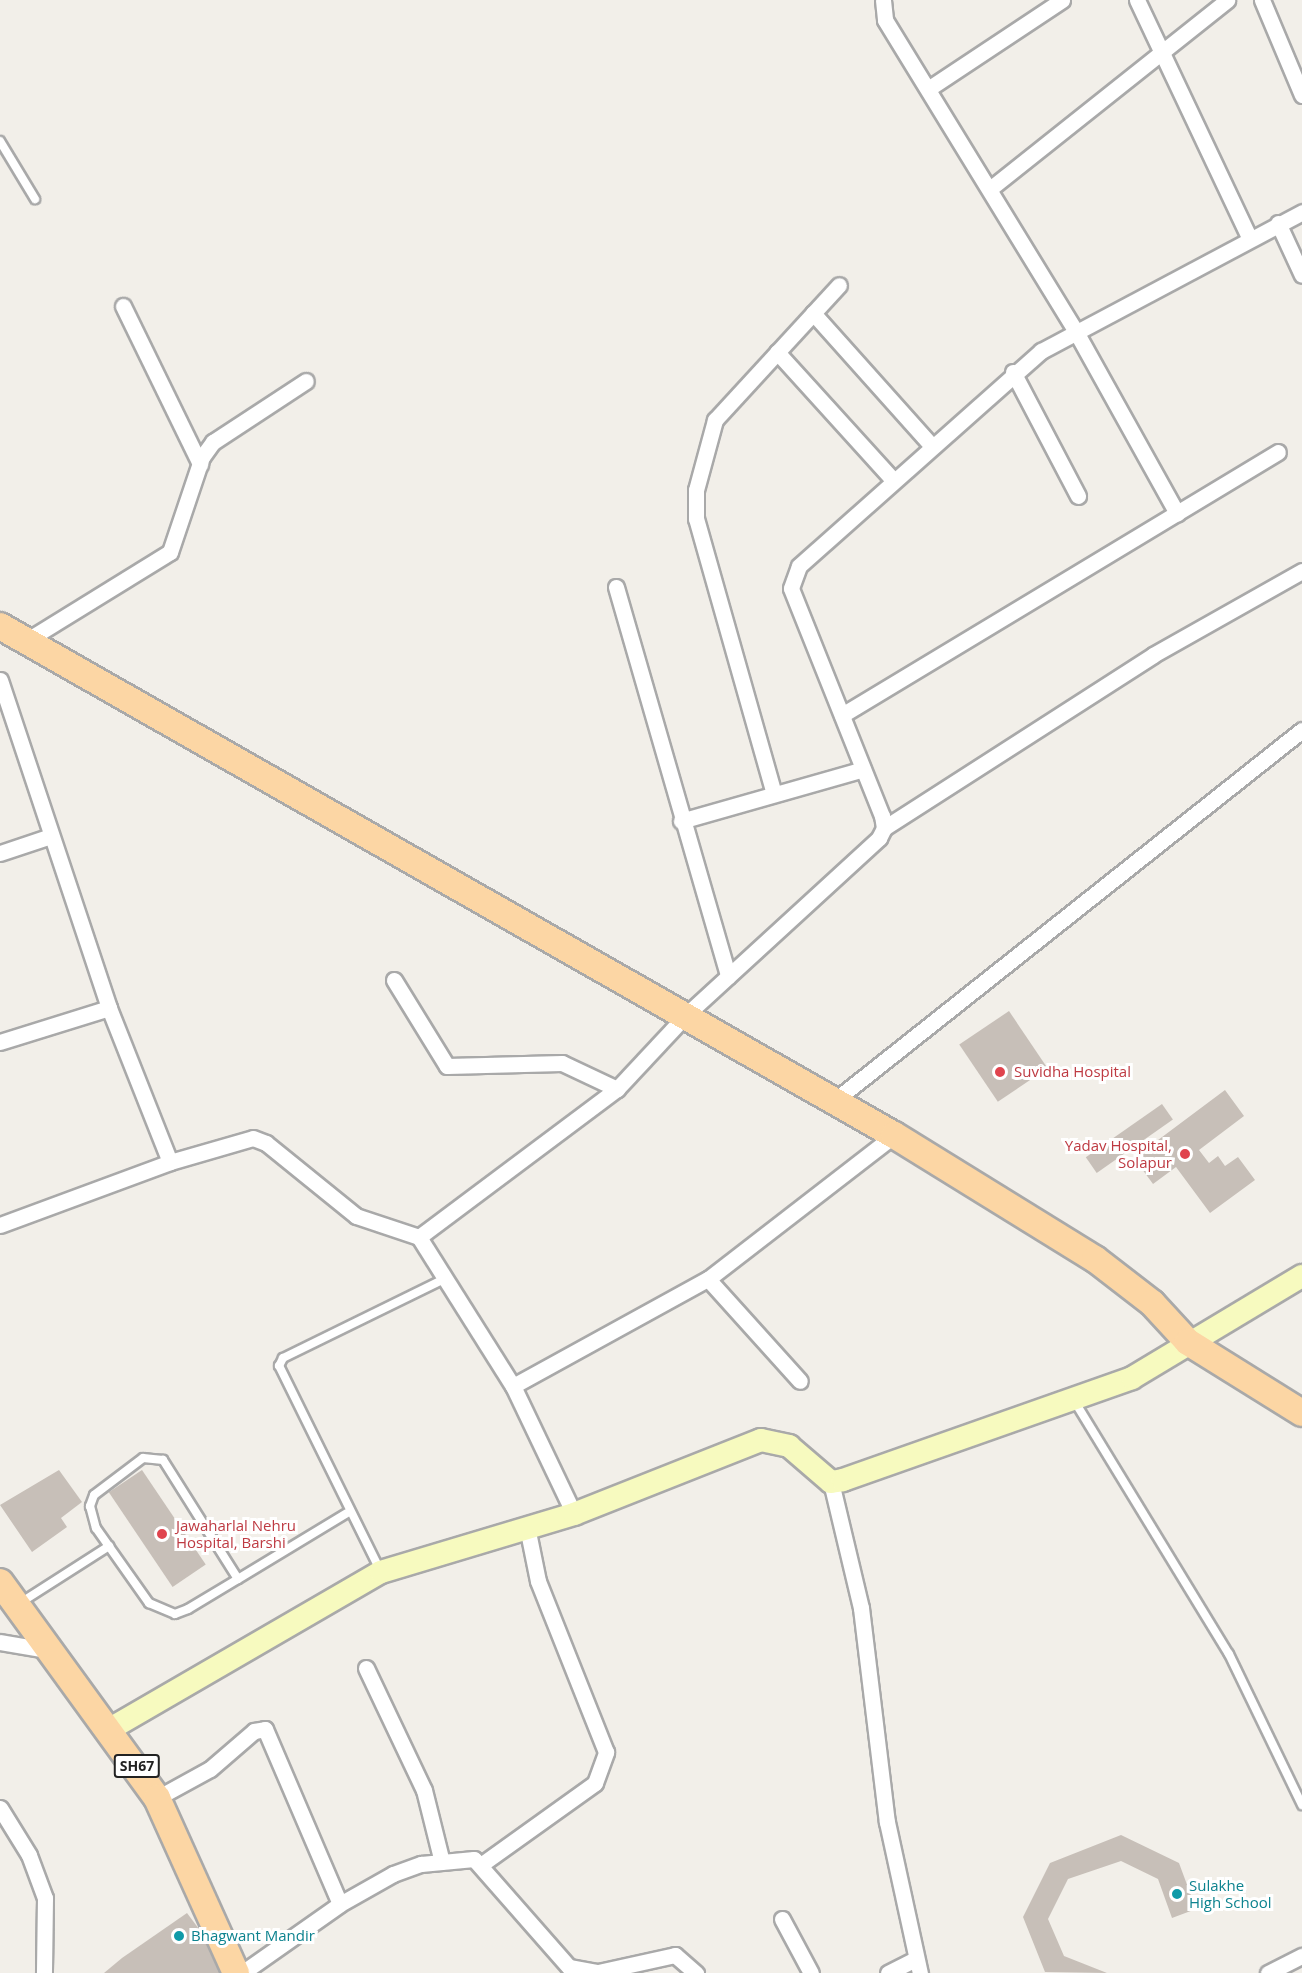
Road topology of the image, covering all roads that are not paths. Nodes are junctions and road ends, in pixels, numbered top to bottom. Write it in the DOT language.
graph roads {
  1 [pos="883,0"];
  2 [pos="1062,0"];
  3 [pos="1137,0"];
  4 [pos="1227,0"];
  5 [pos="1262,0"];
  6 [pos="1164,54"];
  7 [pos="928,89"];
  8 [pos="1302,95"];
  9 [pos="0,141"];
  10 [pos="991,188"];
  11 [pos="35,199"];
  12 [pos="1302,212"];
  13 [pos="1278,223"];
  14 [pos="1250,238"];
  15 [pos="1302,274"];
  16 [pos="839,285"];
  17 [pos="123,306"];
  18 [pos="813,313"];
  19 [pos="1075,330"];
  20 [pos="777,352"];
  21 [pos="1013,372"];
  22 [pos="306,381"];
  23 [pos="932,446"];
  24 [pos="1278,452"];
  25 [pos="200,464"];
  26 [pos="893,480"];
  27 [pos="1078,496"];
  28 [pos="1177,513"];
  29 [pos="1302,571"];
  30 [pos="616,587"];
  31 [pos="9,635"];
  32 [pos="0,680"];
  33 [pos="842,715"];
  34 [pos="1302,730"];
  35 [pos="863,769"];
  36 [pos="774,795"];
  37 [pos="681,821"];
  38 [pos="884,828"];
  39 [pos="51,836"];
  40 [pos="0,853"];
  41 [pos="728,976"];
  42 [pos="394,981"];
  43 [pos="109,1008"];
  44 [pos="686,1015"];
  45 [pos="0,1042"];
  46 [pos="617,1089"];
  47 [pos="834,1101"];
  48 [pos="894,1135"];
  49 [pos="170,1162"];
  50 [pos="0,1225"];
  51 [pos="419,1238"];
  52 [pos="1302,1276"];
  53 [pos="446,1278"];
  54 [pos="708,1279"];
  55 [pos="1188,1342"];
  56 [pos="800,1381"];
  57 [pos="513,1386"];
  58 [pos="1075,1402"];
  59 [pos="1302,1413"];
  60 [pos="831,1482"];
  61 [pos="347,1513"];
  62 [pos="574,1514"];
  63 [pos="527,1527"];
  64 [pos="108,1546"];
  65 [pos="381,1572"];
  66 [pos="238,1579"];
  67 [pos="0,1582"];
  68 [pos="16,1605"];
  69 [pos="0,1642"];
  70 [pos="47,1650"];
  71 [pos="366,1668"];
  72 [pos="110,1729"];
  73 [pos="157,1798"];
  74 [pos="1302,1805"];
  75 [pos="0,1808"];
  76 [pos="442,1862"];
  77 [pos="482,1864"];
  78 [pos="340,1904"];
  79 [pos="782,1919"];
  80 [pos="1302,1956"];
  81 [pos="918,1966"];
  82 [pos="44,1973"];
  83 [pos="236,1973"];
  84 [pos="242,1973"];
  85 [pos="696,1973"];
  86 [pos="811,1973"];
  87 [pos="888,1973"];
  88 [pos="1268,1973"];
  1 -- 7 [label="street"];
  2 -- 7 [label="street"];
  3 -- 6 [label="street"];
  4 -- 6 [label="street"];
  5 -- 8 [label="street"];
  6 -- 10 [label="street"];
  6 -- 14 [label="street"];
  7 -- 10 [label="street"];
  9 -- 11 [label="lane"];
  10 -- 19 [label="street"];
  12 -- 13 [label="street"];
  13 -- 14 [label="street"];
  13 -- 15 [label="street"];
  14 -- 19 [label="street"];
  16 -- 18 [label="street"];
  17 -- 25 [label="street"];
  18 -- 20 [label="street"];
  18 -- 23 [label="street"];
  19 -- 21 [label="street"];
  19 -- 28 [label="street"];
  20 -- 26 [label="street"];
  20 -- 36 [label="street"];
  21 -- 23 [label="street"];
  21 -- 27 [label="street"];
  22 -- 25 [label="street"];
  23 -- 26 [label="street"];
  24 -- 28 [label="street"];
  25 -- 31 [label="street"];
  26 -- 33 [label="street"];
  28 -- 33 [label="street"];
  29 -- 38 [label="street"];
  30 -- 37 [label="street"];
  31 -- 44 [label="main road"];
  32 -- 39 [label="street"];
  33 -- 35 [label="street"];
  34 -- 47 [label="street"];
  35 -- 36 [label="street"];
  35 -- 38 [label="street"];
  36 -- 37 [label="street"];
  37 -- 41 [label="street"];
  38 -- 41 [label="street"];
  39 -- 40 [label="street"];
  39 -- 43 [label="street"];
  41 -- 44 [label="street"];
  42 -- 46 [label="street"];
  43 -- 45 [label="street"];
  43 -- 49 [label="street"];
  44 -- 46 [label="street"];
  44 -- 47 [label="main road"];
  46 -- 51 [label="street"];
  47 -- 48 [label="main road"];
  48 -- 54 [label="street"];
  48 -- 55 [label="main road"];
  49 -- 50 [label="street"];
  49 -- 51 [label="street"];
  51 -- 53 [label="street"];
  52 -- 55 [label="main road"];
  53 -- 57 [label="street"];
  53 -- 61 [label="lane"];
  54 -- 56 [label="street"];
  54 -- 57 [label="street"];
  55 -- 58 [label="main road"];
  55 -- 59 [label="main road"];
  57 -- 62 [label="street"];
  58 -- 60 [label="main road"];
  58 -- 74 [label="lane"];
  60 -- 62 [label="main road"];
  60 -- 81 [label="street"];
  61 -- 65 [label="lane"];
  61 -- 66 [label="lane"];
  62 -- 63 [label="main road"];
  63 -- 65 [label="main road"];
  63 -- 77 [label="street"];
  64 -- 66 [label="lane"];
  64 -- 66 [label="lane"];
  64 -- 68 [label="lane"];
  65 -- 72 [label="main road"];
  67 -- 68 [label="main road, SH67"];
  68 -- 70 [label="main road, SH67"];
  69 -- 70 [label="street"];
  70 -- 72 [label="main road, SH67"];
  71 -- 76 [label="street"];
  72 -- 73 [label="main road, SH67"];
  73 -- 78 [label="street"];
  73 -- 83 [label="main road, SH67"];
  75 -- 82 [label="street"];
  76 -- 77 [label="street"];
  76 -- 78 [label="street"];
  77 -- 85 [label="street"];
  78 -- 84 [label="street"];
  79 -- 86 [label="street"];
  80 -- 88 [label="street"];
  81 -- 87 [label="street"];
}
